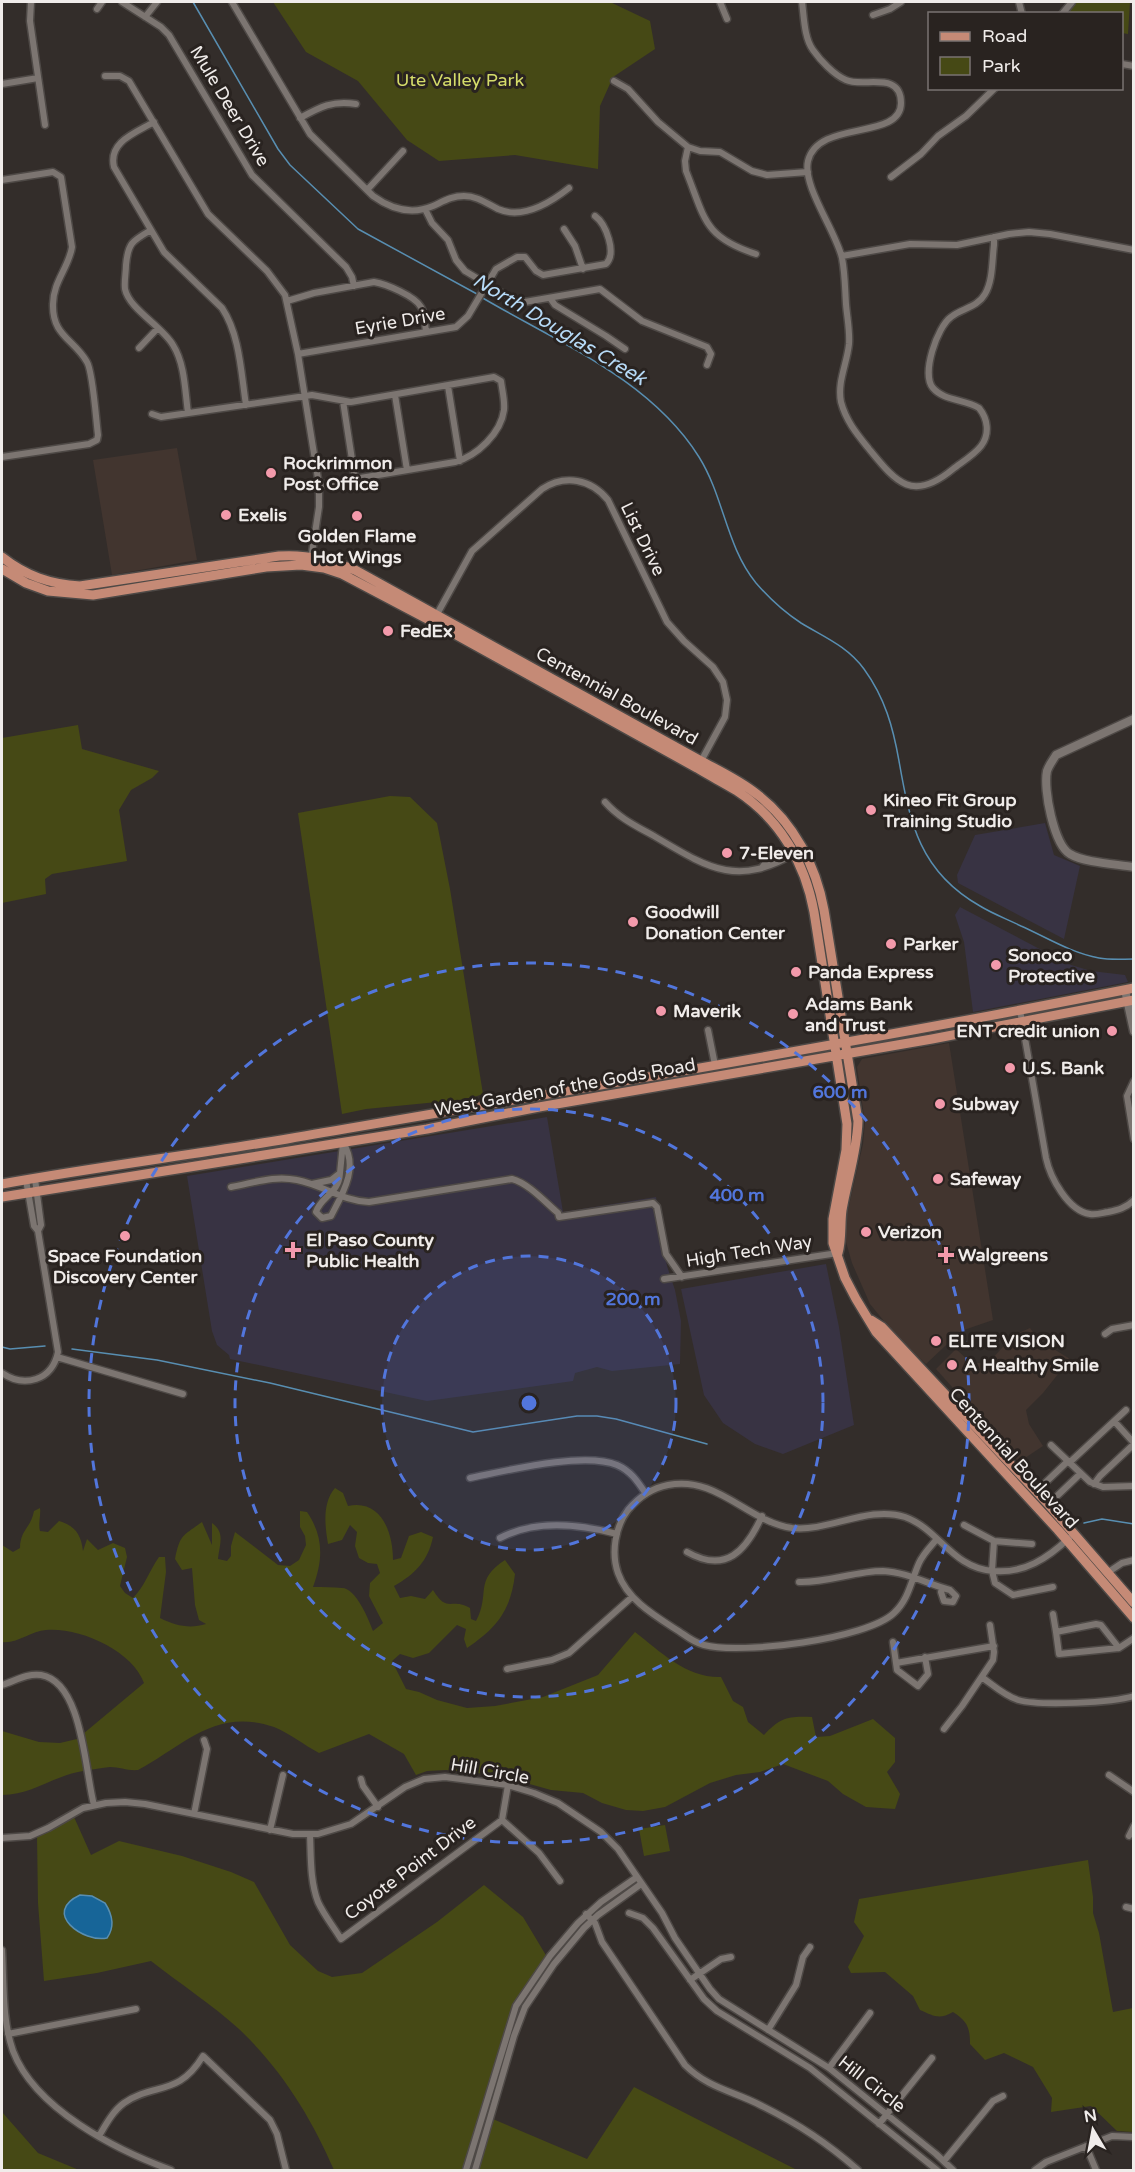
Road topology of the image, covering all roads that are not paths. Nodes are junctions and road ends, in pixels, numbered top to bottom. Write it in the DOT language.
graph roads {
  1 [pos="31,2"];
  2 [pos="102,2"];
  3 [pos="122,2"];
  4 [pos="157,2"];
  5 [pos="232,2"];
  6 [pos="720,2"];
  7 [pos="802,2"];
  8 [pos="902,2"];
  9 [pos="97,9"];
  10 [pos="873,15"];
  11 [pos="145,16"];
  12 [pos="727,19"];
  13 [pos="105,76"];
  14 [pos="38,78"];
  15 [pos="614,81"];
  16 [pos="2,84"];
  17 [pos="993,90"];
  18 [pos="356,104"];
  19 [pos="300,118"];
  20 [pos="154,122"];
  21 [pos="45,125"];
  22 [pos="688,147"];
  23 [pos="403,151"];
  24 [pos="808,172"];
  25 [pos="891,177"];
  26 [pos="2,180"];
  27 [pos="569,188"];
  28 [pos="367,190"];
  29 [pos="425,209"];
  30 [pos="595,216"];
  31 [pos="564,229"];
  32 [pos="151,230"];
  33 [pos="994,237"];
  34 [pos="1134,250"];
  35 [pos="756,254"];
  36 [pos="842,256"];
  37 [pos="583,269"];
  38 [pos="486,284"];
  39 [pos="354,286"];
  40 [pos="550,298"];
  41 [pos="286,301"];
  42 [pos="158,328"];
  43 [pos="426,332"];
  44 [pos="139,348"];
  45 [pos="625,349"];
  46 [pos="298,354"];
  47 [pos="707,365"];
  48 [pos="448,386"];
  49 [pos="395,395"];
  50 [pos="305,397"];
  51 [pos="343,401"];
  52 [pos="246,405"];
  53 [pos="188,413"];
  54 [pos="152,414"];
  55 [pos="2,457"];
  56 [pos="460,461"];
  57 [pos="407,470"];
  58 [pos="355,479"];
  59 [pos="319,485"];
  60 [pos="2,557"];
  61 [pos="310,561"];
  62 [pos="2,569"];
  63 [pos="435,618"];
  64 [pos="542,684"];
  65 [pos="606,709"];
  66 [pos="1134,719"];
  67 [pos="699,764"];
  68 [pos="605,802"];
  69 [pos="797,848"];
  70 [pos="1134,867"];
  71 [pos="1129,989"];
  72 [pos="1130,1001"];
  73 [pos="1020,1011"];
  74 [pos="1023,1022"];
  75 [pos="708,1030"];
  76 [pos="1134,1031"];
  77 [pos="846,1042"];
  78 [pos="835,1044"];
  79 [pos="848,1054"];
  80 [pos="837,1056"];
  81 [pos="715,1065"];
  82 [pos="632,1079"];
  83 [pos="1134,1080"];
  84 [pos="539,1107"];
  85 [pos="1134,1139"];
  86 [pos="343,1143"];
  87 [pos="340,1173"];
  88 [pos="30,1179"];
  89 [pos="2,1184"];
  90 [pos="312,1185"];
  91 [pos="231,1187"];
  92 [pos="32,1192"];
  93 [pos="332,1193"];
  94 [pos="2,1197"];
  95 [pos="340,1197"];
  96 [pos="1134,1200"];
  97 [pos="838,1253"];
  98 [pos="682,1277"];
  99 [pos="664,1279"];
  100 [pos="871,1320"];
  101 [pos="1134,1325"];
  102 [pos="1105,1334"];
  103 [pos="57,1358"];
  104 [pos="2,1373"];
  105 [pos="183,1394"];
  106 [pos="1126,1410"];
  107 [pos="1114,1421"];
  108 [pos="1134,1444"];
  109 [pos="1051,1445"];
  110 [pos="1068,1462"];
  111 [pos="1080,1474"];
  112 [pos="470,1478"];
  113 [pos="1046,1482"];
  114 [pos="1094,1484"];
  115 [pos="1134,1486"];
  116 [pos="646,1494"];
  117 [pos="1058,1495"];
  118 [pos="762,1516"];
  119 [pos="964,1525"];
  120 [pos="617,1534"];
  121 [pos="1071,1535"];
  122 [pos="500,1538"];
  123 [pos="936,1540"];
  124 [pos="994,1541"];
  125 [pos="1032,1544"];
  126 [pos="687,1552"];
  127 [pos="1134,1560"];
  128 [pos="992,1571"];
  129 [pos="1107,1573"];
  130 [pos="914,1578"];
  131 [pos="799,1582"];
  132 [pos="1053,1587"];
  133 [pos="942,1588"];
  134 [pos="632,1597"];
  135 [pos="1134,1603"];
  136 [pos="1053,1614"];
  137 [pos="1134,1618"];
  138 [pos="990,1625"];
  139 [pos="1056,1632"];
  140 [pos="1134,1638"];
  141 [pos="892,1642"];
  142 [pos="994,1646"];
  143 [pos="1119,1648"];
  144 [pos="925,1657"];
  145 [pos="896,1663"];
  146 [pos="507,1669"];
  147 [pos="983,1678"];
  148 [pos="2,1685"];
  149 [pos="1134,1696"];
  150 [pos="944,1728"];
  151 [pos="204,1740"];
  152 [pos="283,1775"];
  153 [pos="1109,1775"];
  154 [pos="361,1779"];
  155 [pos="508,1785"];
  156 [pos="1134,1792"];
  157 [pos="94,1805"];
  158 [pos="378,1807"];
  159 [pos="194,1814"];
  160 [pos="502,1820"];
  161 [pos="1134,1826"];
  162 [pos="270,1830"];
  163 [pos="310,1835"];
  164 [pos="1129,1836"];
  165 [pos="2,1838"];
  166 [pos="637,1877"];
  167 [pos="560,1881"];
  168 [pos="641,1884"];
  169 [pos="629,1913"];
  170 [pos="586,1914"];
  171 [pos="592,1920"];
  172 [pos="810,1947"];
  173 [pos="2,1950"];
  174 [pos="731,1957"];
  175 [pos="699,1974"];
  176 [pos="690,1980"];
  177 [pos="136,2009"];
  178 [pos="870,2013"];
  179 [pos="768,2030"];
  180 [pos="8,2034"];
  181 [pos="932,2058"];
  182 [pos="829,2068"];
  183 [pos="1003,2096"];
  184 [pos="887,2114"];
  185 [pos="879,2124"];
  186 [pos="99,2136"];
  187 [pos="1134,2137"];
  188 [pos="1086,2146"];
  189 [pos="944,2161"];
  190 [pos="171,2170"];
  191 [pos="286,2170"];
  192 [pos="466,2170"];
  193 [pos="475,2170"];
  194 [pos="858,2170"];
  195 [pos="938,2170"];
  196 [pos="953,2170"];
  197 [pos="1035,2170"];
  198 [pos="1096,2170"];
  1 -- 14 [label="street"];
  2 -- 9 [label="street"];
  3 -- 11 [label="street, Mule Deer Drive"];
  4 -- 11 [label="street"];
  5 -- 19 [label="street"];
  6 -- 12 [label="street"];
  7 -- 24 [label="street"];
  8 -- 10 [label="street"];
  11 -- 39 [label="street, Mule Deer Drive"];
  13 -- 20 [label="street"];
  14 -- 16 [label="street"];
  14 -- 21 [label="street"];
  15 -- 22 [label="street"];
  17 -- 25 [label="street"];
  18 -- 19 [label="street"];
  19 -- 28 [label="street"];
  20 -- 32 [label="street"];
  20 -- 41 [label="street"];
  22 -- 24 [label="street"];
  22 -- 35 [label="street"];
  23 -- 28 [label="street"];
  24 -- 36 [label="street"];
  26 -- 55 [label="street"];
  27 -- 29 [label="street"];
  28 -- 29 [label="street"];
  29 -- 38 [label="street"];
  30 -- 37 [label="street"];
  31 -- 37 [label="street"];
  32 -- 42 [label="street"];
  32 -- 52 [label="street"];
  33 -- 34 [label="street"];
  33 -- 36 [label="street"];
  33 -- 36 [label="street"];
  37 -- 38 [label="street, Eyrie Drive"];
  38 -- 40 [label="street"];
  38 -- 43 [label="street, Eyrie Drive"];
  39 -- 41 [label="street"];
  39 -- 43 [label="street"];
  40 -- 45 [label="street"];
  40 -- 47 [label="street"];
  41 -- 46 [label="street"];
  42 -- 44 [label="street"];
  42 -- 53 [label="street"];
  43 -- 46 [label="street, Eyrie Drive"];
  46 -- 50 [label="street"];
  48 -- 49 [label="street"];
  48 -- 56 [label="street"];
  48 -- 56 [label="street"];
  49 -- 51 [label="street"];
  49 -- 57 [label="street"];
  50 -- 51 [label="street"];
  50 -- 52 [label="street"];
  50 -- 59 [label="street"];
  51 -- 58 [label="street"];
  52 -- 53 [label="street"];
  53 -- 54 [label="street"];
  56 -- 57 [label="street"];
  57 -- 58 [label="street"];
  58 -- 59 [label="street"];
  59 -- 61 [label="street"];
  60 -- 61 [label="main road, Centennial Boulevard"];
  61 -- 62 [label="main road, Centennial Boulevard"];
  61 -- 63 [label="main road, Centennial Boulevard"];
  63 -- 64 [label="main road, Centennial Boulevard"];
  63 -- 65 [label="main road, Centennial Boulevard"];
  63 -- 67 [label="street, List Drive"];
  64 -- 65 [label="street"];
  64 -- 67 [label="main road, Centennial Boulevard"];
  65 -- 67 [label="main road, Centennial Boulevard"];
  66 -- 70 [label="street"];
  67 -- 69 [label="main road, Centennial Boulevard"];
  68 -- 69 [label="street"];
  69 -- 77 [label="main road, Centennial Boulevard"];
  69 -- 78 [label="main road, Centennial Boulevard"];
  71 -- 72 [label="street"];
  71 -- 73 [label="main road, West Garden of the Gods Road"];
  72 -- 74 [label="main road, West Garden of the Gods Road"];
  72 -- 76 [label="street"];
  73 -- 74 [label="street"];
  73 -- 77 [label="main road, West Garden of the Gods Road"];
  74 -- 79 [label="main road, West Garden of the Gods Road"];
  74 -- 96 [label="street"];
  75 -- 81 [label="street"];
  77 -- 78 [label="main road, West Garden of the Gods Road"];
  77 -- 79 [label="main road, Centennial Boulevard"];
  78 -- 80 [label="main road, Centennial Boulevard"];
  78 -- 81 [label="main road, West Garden of the Gods Road"];
  79 -- 80 [label="main road, West Garden of the Gods Road"];
  79 -- 97 [label="main road, Centennial Boulevard"];
  80 -- 84 [label="main road, West Garden of the Gods Road"];
  80 -- 97 [label="main road, Centennial Boulevard"];
  81 -- 82 [label="main road, West Garden of the Gods Road"];
  82 -- 84 [label="main road"];
  82 -- 88 [label="main road, West Garden of the Gods Road"];
  83 -- 85 [label="street"];
  84 -- 86 [label="main road, West Garden of the Gods Road"];
  86 -- 87 [label="street"];
  86 -- 92 [label="main road, West Garden of the Gods Road"];
  86 -- 95 [label="street"];
  87 -- 90 [label="street"];
  87 -- 93 [label="street"];
  88 -- 89 [label="main road, West Garden of the Gods Road"];
  88 -- 92 [label="street"];
  90 -- 91 [label="street"];
  90 -- 93 [label="street"];
  92 -- 94 [label="main road, West Garden of the Gods Road"];
  92 -- 103 [label="street"];
  93 -- 95 [label="street"];
  93 -- 95 [label="street"];
  95 -- 98 [label="street"];
  97 -- 98 [label="street, High Tech Way"];
  97 -- 100 [label="main road, Centennial Boulevard"];
  98 -- 99 [label="street, High Tech Way"];
  100 -- 121 [label="main road, Centennial Boulevard"];
  100 -- 121 [label="main road, Centennial Boulevard"];
  101 -- 102 [label="street"];
  103 -- 104 [label="street"];
  103 -- 105 [label="street"];
  106 -- 107 [label="street"];
  107 -- 108 [label="street"];
  107 -- 110 [label="street"];
  108 -- 114 [label="street"];
  109 -- 110 [label="street"];
  110 -- 111 [label="street"];
  110 -- 113 [label="street"];
  111 -- 114 [label="street"];
  111 -- 117 [label="street"];
  112 -- 116 [label="street"];
  114 -- 115 [label="street"];
  116 -- 118 [label="street"];
  116 -- 120 [label="street"];
  118 -- 123 [label="street"];
  118 -- 126 [label="street"];
  119 -- 124 [label="street"];
  120 -- 122 [label="street"];
  120 -- 134 [label="street"];
  121 -- 128 [label="street"];
  121 -- 129 [label="main road, Centennial Boulevard"];
  121 -- 137 [label="main road, Centennial Boulevard"];
  123 -- 128 [label="street"];
  123 -- 130 [label="street"];
  124 -- 125 [label="street"];
  124 -- 128 [label="street"];
  127 -- 129 [label="street"];
  128 -- 132 [label="street"];
  129 -- 135 [label="main road, Centennial Boulevard"];
  130 -- 131 [label="street"];
  130 -- 133 [label="street"];
  130 -- 134 [label="street"];
  134 -- 146 [label="street"];
  136 -- 139 [label="street"];
  138 -- 142 [label="street"];
  139 -- 143 [label="street"];
  139 -- 143 [label="street"];
  140 -- 143 [label="street"];
  141 -- 145 [label="street"];
  142 -- 144 [label="street"];
  142 -- 147 [label="street"];
  144 -- 145 [label="street"];
  144 -- 145 [label="street"];
  147 -- 149 [label="street"];
  147 -- 150 [label="street"];
  148 -- 157 [label="street"];
  151 -- 159 [label="street"];
  152 -- 162 [label="street"];
  153 -- 156 [label="street"];
  154 -- 158 [label="street"];
  155 -- 158 [label="street, Hill Circle"];
  155 -- 160 [label="street, Coyote Point Drive"];
  155 -- 166 [label="street, Hill Circle"];
  157 -- 159 [label="street, Hill Circle"];
  157 -- 165 [label="street, Hill Circle"];
  158 -- 163 [label="street, Hill Circle"];
  159 -- 162 [label="street, Hill Circle"];
  160 -- 163 [label="street, Coyote Point Drive"];
  160 -- 167 [label="street"];
  161 -- 164 [label="street"];
  162 -- 163 [label="street, Hill Circle"];
  166 -- 168 [label="street, Hill Circle"];
  166 -- 170 [label="street"];
  168 -- 171 [label="street"];
  168 -- 175 [label="street, Hill Circle"];
  169 -- 176 [label="street, Hill Circle"];
  170 -- 171 [label="street"];
  170 -- 192 [label="street"];
  171 -- 193 [label="street"];
  171 -- 194 [label="street"];
  172 -- 179 [label="street"];
  173 -- 180 [label="street"];
  174 -- 175 [label="street"];
  175 -- 176 [label="street"];
  175 -- 179 [label="street, Hill Circle"];
  176 -- 185 [label="street, Hill Circle"];
  177 -- 180 [label="street"];
  178 -- 182 [label="street"];
  179 -- 182 [label="street, Hill Circle"];
  180 -- 186 [label="street"];
  181 -- 184 [label="street"];
  182 -- 184 [label="street, Hill Circle"];
  183 -- 189 [label="street"];
  184 -- 185 [label="street"];
  184 -- 189 [label="street, Hill Circle"];
  185 -- 195 [label="street, Hill Circle"];
  186 -- 190 [label="street"];
  186 -- 191 [label="street"];
  187 -- 188 [label="street"];
  188 -- 197 [label="street"];
  188 -- 198 [label="street"];
  189 -- 196 [label="street, Hill Circle"];
}
